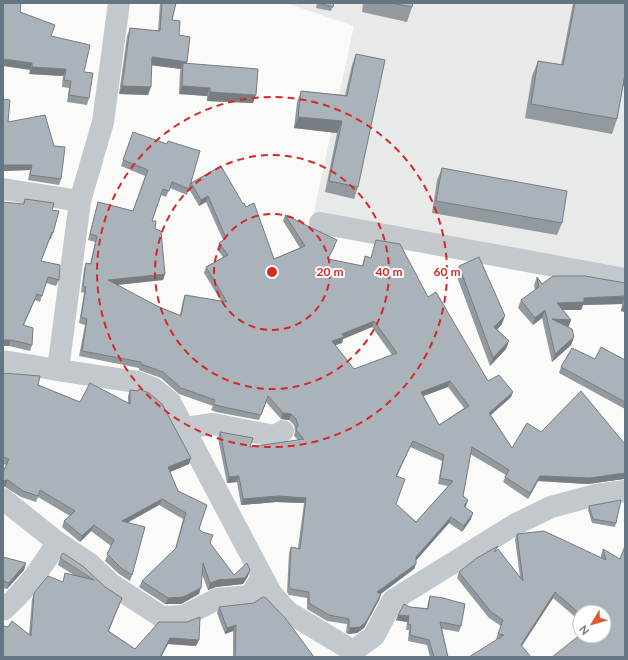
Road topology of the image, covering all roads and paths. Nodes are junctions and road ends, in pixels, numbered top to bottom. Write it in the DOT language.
graph roads {
  1 [pos="119,3"];
  2 [pos="3,189"];
  3 [pos="80,201"];
  4 [pos="320,223"];
  5 [pos="625,279"];
  6 [pos="3,361"];
  7 [pos="58,370"];
  8 [pos="186,428"];
  9 [pos="283,431"];
  10 [pos="625,491"];
  11 [pos="3,499"];
  12 [pos="57,542"];
  13 [pos="262,577"];
  14 [pos="3,610"];
  15 [pos="353,654"];
  1 -- 3 [label="street"];
  2 -- 3 [label="street"];
  3 -- 7 [label="street"];
  4 -- 5 [label="street"];
  6 -- 7 [label="street"];
  7 -- 8 [label="street"];
  8 -- 9 [label="street"];
  8 -- 13 [label="street"];
  10 -- 15 [label="street"];
  11 -- 12 [label="street"];
  12 -- 13 [label="street"];
  12 -- 14 [label="street"];
  13 -- 15 [label="street"];
}
